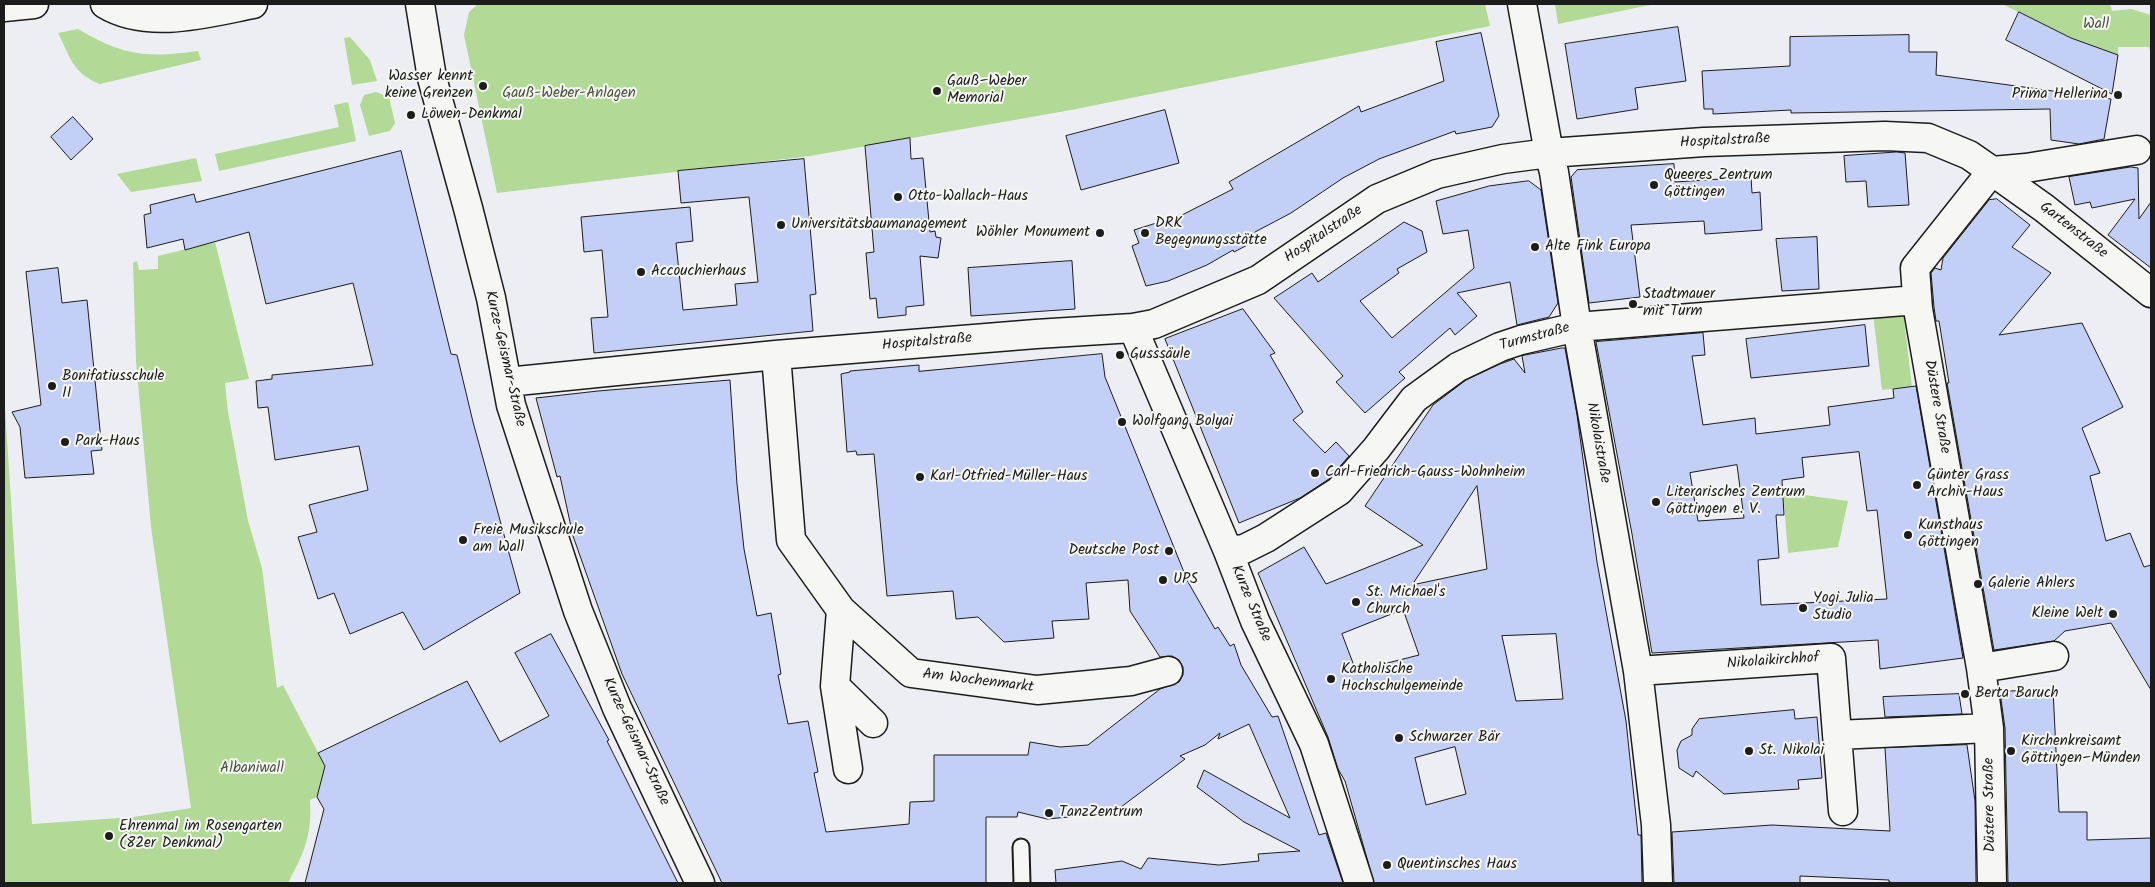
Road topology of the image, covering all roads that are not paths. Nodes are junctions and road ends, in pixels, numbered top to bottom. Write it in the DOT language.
graph roads {
  1 [pos="34,4"];
  2 [pos="105,4"];
  3 [pos="253,4"];
  4 [pos="408,4"];
  5 [pos="420,4"];
  6 [pos="1522,4"];
  7 [pos="4,7"];
  8 [pos="432,78"];
  9 [pos="2137,150"];
  10 [pos="1549,153"];
  11 [pos="1992,171"];
  12 [pos="2151,293"];
  13 [pos="1917,300"];
  14 [pos="1577,327"];
  15 [pos="1133,328"];
  16 [pos="776,355"];
  17 [pos="507,382"];
  18 [pos="1228,550"];
  19 [pos="841,610"];
  20 [pos="2054,656"];
  21 [pos="1981,668"];
  22 [pos="1168,671"];
  23 [pos="1638,671"];
  24 [pos="835,686"];
  25 [pos="873,723"];
  26 [pos="1989,728"];
  27 [pos="1837,735"];
  28 [pos="848,769"];
  29 [pos="1843,811"];
  30 [pos="1021,848"];
  31 [pos="700,883"];
  32 [pos="1022,883"];
  33 [pos="1359,883"];
  34 [pos="1658,883"];
  35 [pos="1992,883"];
  1 -- 7 [label="street"];
  2 -- 3 [label="street"];
  4 -- 8 [label="street, Kurze-Geismar-Straße"];
  5 -- 8 [label="street, Kurze-Geismar-Straße"];
  6 -- 10 [label="street, Nikolaistraße"];
  8 -- 17 [label="street, Kurze-Geismar-Straße"];
  9 -- 11 [label="street"];
  10 -- 11 [label="street, Hospitalstraße"];
  10 -- 14 [label="street, Nikolaistraße"];
  10 -- 15 [label="street, Hospitalstraße"];
  11 -- 12 [label="street, Gartenstraße"];
  11 -- 13 [label="street, Düstere Straße"];
  13 -- 14 [label="street, Turmstraße"];
  13 -- 21 [label="street, Düstere Straße"];
  14 -- 18 [label="street, Turmstraße"];
  14 -- 23 [label="street, Nikolaistraße"];
  15 -- 16 [label="street, Hospitalstraße"];
  15 -- 18 [label="street, Kurze Straße"];
  16 -- 17 [label="street, Hospitalstraße"];
  16 -- 19 [label="street, Am Wochenmarkt"];
  17 -- 31 [label="street, Kurze-Geismar-Straße"];
  18 -- 33 [label="street, Kurze Straße"];
  19 -- 22 [label="street, Am Wochenmarkt"];
  19 -- 24 [label="street"];
  20 -- 21 [label="street"];
  21 -- 26 [label="street, Düstere Straße"];
  23 -- 27 [label="street, Nikolaikirchhof"];
  23 -- 34 [label="street, Nikolaistraße"];
  24 -- 25 [label="street"];
  24 -- 28 [label="street"];
  26 -- 27 [label="street"];
  26 -- 35 [label="street, Düstere Straße"];
  27 -- 29 [label="street, Nikolaikirchhof"];
  30 -- 32 [label="lane"];
}
